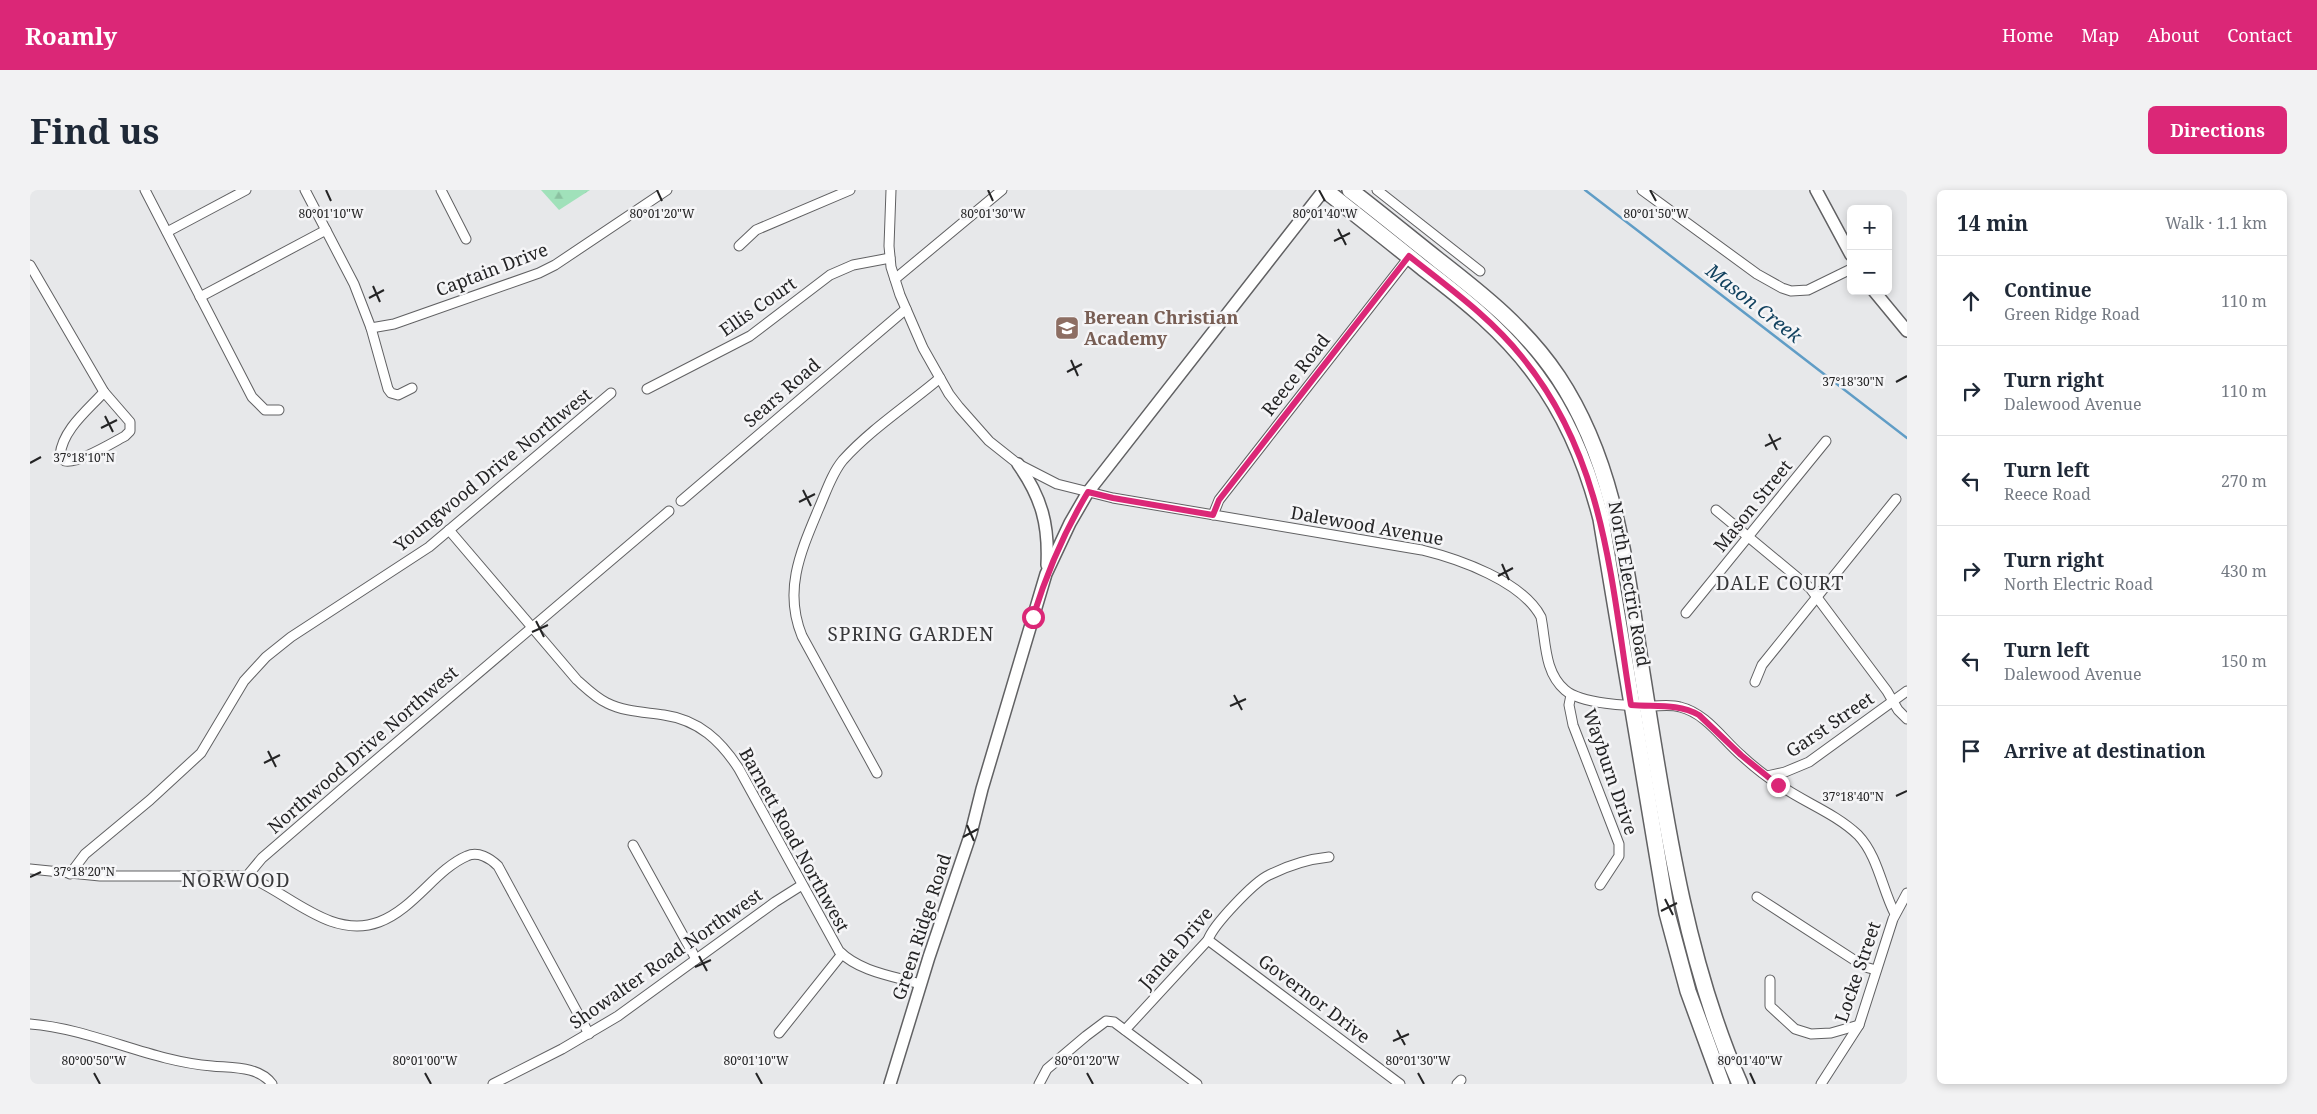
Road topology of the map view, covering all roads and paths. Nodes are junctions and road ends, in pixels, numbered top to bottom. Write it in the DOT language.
graph roads {
  1 [pos="145,190"];
  2 [pos="246,190"];
  3 [pos="305,190"];
  4 [pos="441,190"];
  5 [pos="667,190"];
  6 [pos="850,190"];
  7 [pos="891,190"];
  8 [pos="1002,190"];
  9 [pos="1324,190"];
  10 [pos="1350,190"];
  11 [pos="1376,190"];
  12 [pos="1642,190"];
  13 [pos="1816,190"];
  14 [pos="326,230"];
  15 [pos="167,232"];
  16 [pos="1431,232"];
  17 [pos="466,239"];
  18 [pos="739,246"];
  19 [pos="1420,246"];
  20 [pos="1848,250"];
  21 [pos="1409,256"];
  22 [pos="890,258"];
  23 [pos="30,265"];
  24 [pos="1480,271"];
  25 [pos="1847,271"];
  26 [pos="894,279"];
  27 [pos="1877,295"];
  28 [pos="200,297"];
  29 [pos="906,309"];
  30 [pos="370,328"];
  31 [pos="1907,331"];
  32 [pos="940,378"];
  33 [pos="412,388"];
  34 [pos="647,389"];
  35 [pos="104,392"];
  36 [pos="611,393"];
  37 [pos="279,410"];
  38 [pos="1826,441"];
  39 [pos="1018,464"];
  40 [pos="1088,492"];
  41 [pos="1896,499"];
  42 [pos="680,501"];
  43 [pos="1716,510"];
  44 [pos="669,512"];
  45 [pos="1213,515"];
  46 [pos="449,530"];
  47 [pos="1749,537"];
  48 [pos="1046,574"];
  49 [pos="1817,598"];
  50 [pos="1686,613"];
  51 [pos="532,627"];
  52 [pos="1755,682"];
  53 [pos="1907,691"];
  54 [pos="1571,694"];
  55 [pos="1893,702"];
  56 [pos="1631,705"];
  57 [pos="1648,706"];
  58 [pos="1907,719"];
  59 [pos="877,773"];
  60 [pos="1766,776"];
  61 [pos="633,845"];
  62 [pos="1329,857"];
  63 [pos="30,869"];
  64 [pos="70,874"];
  65 [pos="247,876"];
  66 [pos="802,885"];
  67 [pos="1600,885"];
  68 [pos="1907,893"];
  69 [pos="1757,897"];
  70 [pos="1895,914"];
  71 [pos="1208,940"];
  72 [pos="842,954"];
  73 [pos="696,959"];
  74 [pos="1876,970"];
  75 [pos="1770,980"];
  76 [pos="920,984"];
  77 [pos="30,1024"];
  78 [pos="1859,1025"];
  79 [pos="1125,1030"];
  80 [pos="779,1033"];
  81 [pos="589,1034"];
  82 [pos="272,1084"];
  83 [pos="494,1084"];
  84 [pos="890,1084"];
  85 [pos="1039,1084"];
  86 [pos="1197,1084"];
  87 [pos="1400,1084"];
  88 [pos="1722,1084"];
  89 [pos="1740,1084"];
  90 [pos="1821,1084"];
  1 -- 15 [label="street"];
  2 -- 15 [label="street"];
  3 -- 14 [label="street"];
  4 -- 17 [label="street"];
  5 -- 30 [label="street, Captain Drive"];
  6 -- 18 [label="street"];
  7 -- 22 [label="street, Dalewood Avenue"];
  8 -- 26 [label="street"];
  9 -- 21 [label="main road, North Electric Road"];
  9 -- 40 [label="street, Green Ridge Road"];
  10 -- 19 [label="main road, North Electric Road"];
  11 -- 16 [label="street"];
  12 -- 25 [label="street"];
  13 -- 20 [label="street"];
  14 -- 28 [label="street"];
  14 -- 30 [label="street"];
  15 -- 28 [label="street"];
  16 -- 19 [label="street"];
  16 -- 24 [label="street"];
  19 -- 57 [label="main road, North Electric Road"];
  21 -- 45 [label="street, Reece Road"];
  21 -- 56 [label="main road, North Electric Road"];
  22 -- 26 [label="street, Dalewood Avenue"];
  22 -- 34 [label="street, Ellis Court"];
  23 -- 35 [label="street"];
  26 -- 29 [label="street, Dalewood Avenue"];
  27 -- 31 [label="street"];
  28 -- 37 [label="street"];
  29 -- 32 [label="street, Dalewood Avenue"];
  29 -- 42 [label="street, Sears Road"];
  30 -- 33 [label="street"];
  32 -- 39 [label="street, Dalewood Avenue"];
  32 -- 59 [label="street"];
  35 -- 35 [label="street"];
  36 -- 46 [label="street, Youngwood Drive Northwest"];
  38 -- 47 [label="street, Mason Street"];
  39 -- 40 [label="street, Dalewood Avenue"];
  39 -- 48 [label="street"];
  40 -- 45 [label="street, Dalewood Avenue"];
  40 -- 48 [label="street, Green Ridge Road"];
  41 -- 49 [label="street"];
  43 -- 47 [label="street"];
  44 -- 51 [label="street, Northwood Drive Northwest"];
  45 -- 54 [label="street, Dalewood Avenue"];
  46 -- 51 [label="street, Barnett Road Northwest"];
  46 -- 64 [label="street, Youngwood Drive Northwest"];
  47 -- 49 [label="street"];
  47 -- 50 [label="street, Mason Street"];
  48 -- 76 [label="street, Green Ridge Road"];
  49 -- 52 [label="street"];
  49 -- 55 [label="street"];
  51 -- 65 [label="street, Northwood Drive Northwest"];
  51 -- 66 [label="street, Barnett Road Northwest"];
  53 -- 55 [label="street, Garst Street"];
  54 -- 56 [label="street"];
  54 -- 67 [label="street, Wayburn Drive"];
  55 -- 58 [label="street"];
  55 -- 60 [label="street, Garst Street"];
  56 -- 57 [label="street"];
  56 -- 88 [label="main road, North Electric Road"];
  57 -- 60 [label="street"];
  57 -- 89 [label="main road, North Electric Road"];
  60 -- 70 [label="street"];
  61 -- 73 [label="street"];
  62 -- 71 [label="street, Janda Drive"];
  63 -- 64 [label="street"];
  64 -- 65 [label="street"];
  65 -- 81 [label="street"];
  66 -- 72 [label="street, Barnett Road Northwest"];
  66 -- 73 [label="street, Showalter Road Northwest"];
  68 -- 70 [label="street, Locke Street"];
  69 -- 74 [label="street"];
  70 -- 74 [label="street, Locke Street"];
  71 -- 79 [label="street, Janda Drive"];
  71 -- 87 [label="street, Governor Drive"];
  72 -- 76 [label="street, Barnett Road Northwest"];
  72 -- 80 [label="street"];
  73 -- 81 [label="street, Showalter Road Northwest"];
  74 -- 78 [label="street, Locke Street"];
  75 -- 78 [label="street"];
  76 -- 84 [label="street, Green Ridge Road"];
  77 -- 82 [label="street"];
  78 -- 90 [label="street, Locke Street"];
  79 -- 85 [label="street"];
  79 -- 86 [label="street"];
  81 -- 83 [label="street, Showalter Road Northwest"];
}
